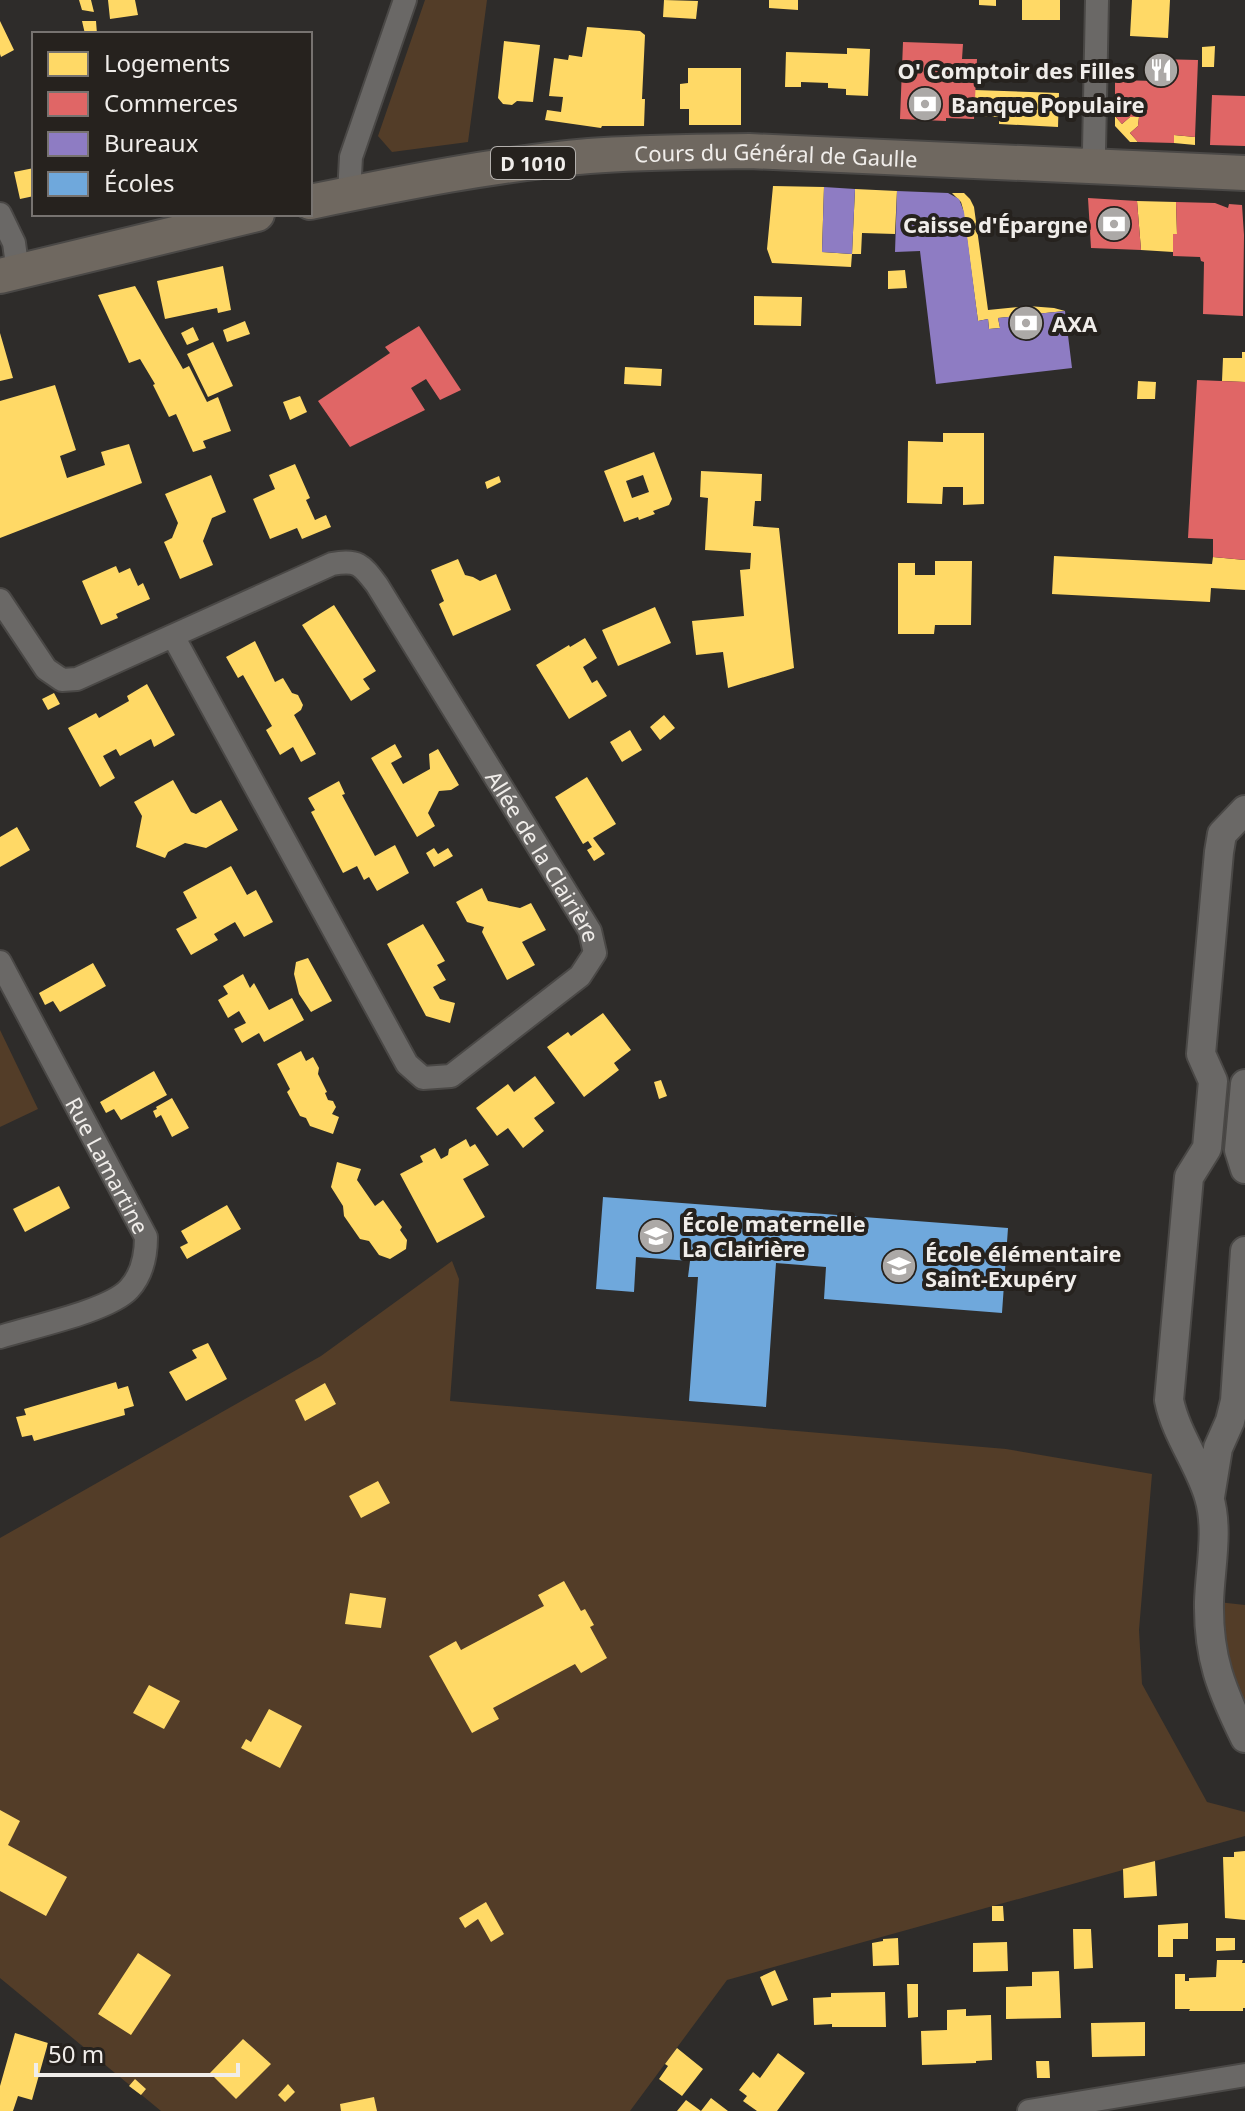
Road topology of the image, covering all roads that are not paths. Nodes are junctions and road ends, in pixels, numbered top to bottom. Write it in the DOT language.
graph roads {
  1 [pos="405,0"];
  2 [pos="1097,0"];
  3 [pos="1087,167"];
  4 [pos="1245,173"];
  5 [pos="349,194"];
  6 [pos="312,202"];
  7 [pos="0,214"];
  8 [pos="249,216"];
  9 [pos="9,274"];
  10 [pos="0,600"];
  11 [pos="173,636"];
  12 [pos="1244,812"];
  13 [pos="0,962"];
  14 [pos="1245,1084"];
  15 [pos="1245,1169"];
  16 [pos="1245,1251"];
  17 [pos="0,1337"];
  18 [pos="1222,1437"];
  19 [pos="1183,1439"];
  20 [pos="1209,1498"];
  21 [pos="1245,1738"];
  22 [pos="1245,2075"];
  23 [pos="1029,2111"];
  1 -- 5 [label="street"];
  2 -- 3 [label="street"];
  3 -- 4 [label="main road, Cours du Général de Gaulle / D 1010"];
  3 -- 5 [label="main road, Cours du Général de Gaulle / D 1010"];
  5 -- 6 [label="main road, Cours du Général de Gaulle / D 1010"];
  7 -- 9 [label="street"];
  8 -- 9 [label="main road"];
  10 -- 11 [label="street, Allée de la Clairière"];
  11 -- 11 [label="street, Allée de la Clairière"];
  12 -- 19 [label="street"];
  13 -- 17 [label="street, Rue Lamartine"];
  14 -- 15 [label="street"];
  16 -- 18 [label="street"];
  18 -- 19 [label="street"];
  18 -- 20 [label="street"];
  19 -- 20 [label="street"];
  20 -- 21 [label="street"];
  22 -- 23 [label="street"];
}
